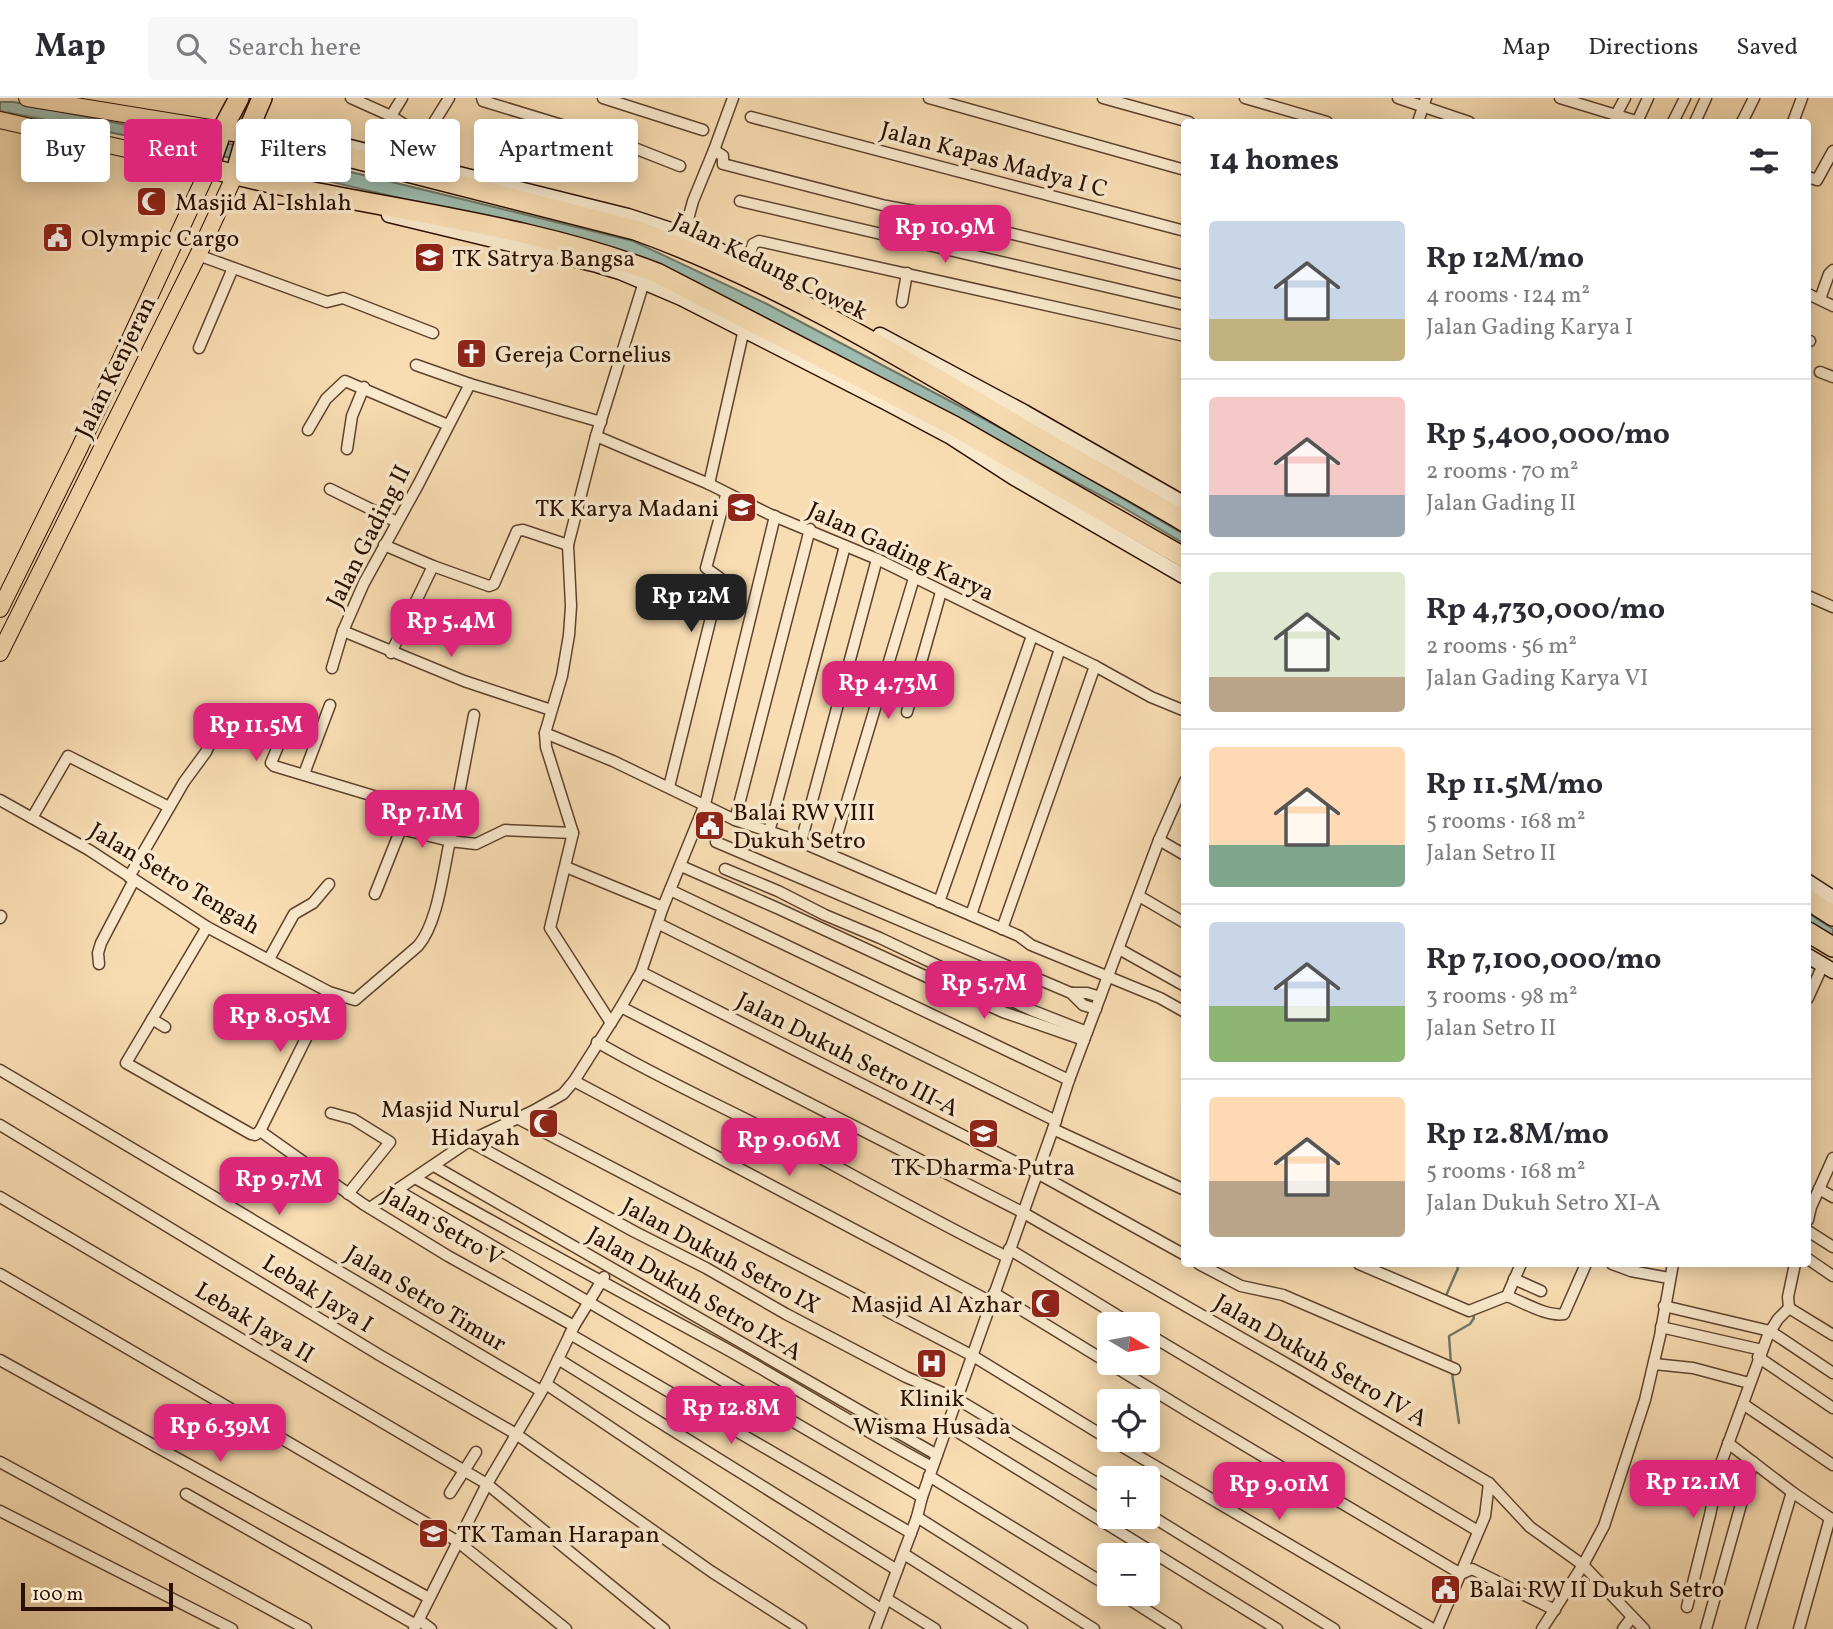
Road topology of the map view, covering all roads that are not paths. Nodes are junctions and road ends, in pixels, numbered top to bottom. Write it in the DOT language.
graph roads {
  1 [pos="27,98"];
  2 [pos="239,98"];
  3 [pos="262,98"];
  4 [pos="351,98"];
  5 [pos="402,98"];
  6 [pos="449,98"];
  7 [pos="482,98"];
  8 [pos="603,98"];
  9 [pos="733,98"];
  10 [pos="929,98"];
  11 [pos="1103,98"];
  12 [pos="1245,98"];
  13 [pos="1398,98"];
  14 [pos="1562,98"];
  15 [pos="1625,98"];
  16 [pos="1648,98"];
  17 [pos="1685,98"];
  18 [pos="1706,98"];
  19 [pos="1754,98"];
  20 [pos="1802,98"];
  21 [pos="1585,101"];
  22 [pos="1424,102"];
  23 [pos="1616,115"];
  24 [pos="391,116"];
  25 [pos="751,117"];
  26 [pos="143,119"];
  27 [pos="253,119"];
  28 [pos="392,119"];
  29 [pos="1316,119"];
  30 [pos="1462,119"];
  31 [pos="1629,119"];
  32 [pos="1639,119"];
  33 [pos="1674,119"];
  34 [pos="1696,119"];
  35 [pos="1744,119"];
  36 [pos="1794,119"];
  37 [pos="0,120"];
  38 [pos="1181,120"];
  39 [pos="703,130"];
  40 [pos="222,131"];
  41 [pos="124,146"];
  42 [pos="714,150"];
  43 [pos="1833,151"];
  44 [pos="351,158"];
  45 [pos="680,166"];
  46 [pos="222,167"];
  47 [pos="1181,169"];
  48 [pos="236,171"];
  49 [pos="460,174"];
  50 [pos="1811,178"];
  51 [pos="203,182"];
  52 [pos="281,182"];
  53 [pos="339,196"];
  54 [pos="740,201"];
  55 [pos="1181,230"];
  56 [pos="677,237"];
  57 [pos="198,255"];
  58 [pos="233,268"];
  59 [pos="745,270"];
  60 [pos="1833,270"];
  61 [pos="907,273"];
  62 [pos="1181,275"];
  63 [pos="644,282"];
  64 [pos="1811,295"];
  65 [pos="1821,299"];
  66 [pos="902,302"];
  67 [pos="1181,303"];
  68 [pos="1833,306"];
  69 [pos="723,312"];
  70 [pos="744,329"];
  71 [pos="433,333"];
  72 [pos="1181,335"];
  73 [pos="200,348"];
  74 [pos="416,365"];
  75 [pos="1820,372"];
  76 [pos="1833,377"];
  77 [pos="470,384"];
  78 [pos="363,387"];
  79 [pos="601,422"];
  80 [pos="448,425"];
  81 [pos="308,430"];
  82 [pos="1030,433"];
  83 [pos="596,436"];
  84 [pos="347,449"];
  85 [pos="709,484"];
  86 [pos="330,489"];
  87 [pos="726,495"];
  88 [pos="1122,508"];
  89 [pos="1168,515"];
  90 [pos="775,516"];
  91 [pos="397,522"];
  92 [pos="810,529"];
  93 [pos="384,545"];
  94 [pos="568,545"];
  95 [pos="845,546"];
  96 [pos="1181,551"];
  97 [pos="1181,555"];
  98 [pos="877,559"];
  99 [pos="433,566"];
  100 [pos="1181,575"];
  101 [pos="914,578"];
  102 [pos="941,592"];
  103 [pos="1811,597"];
  104 [pos="1833,607"];
  105 [pos="0,609"];
  106 [pos="343,631"];
  107 [pos="1032,636"];
  108 [pos="1060,649"];
  109 [pos="0,653"];
  110 [pos="391,653"];
  111 [pos="1095,666"];
  112 [pos="332,668"];
  113 [pos="330,705"];
  114 [pos="1181,709"];
  115 [pos="551,710"];
  116 [pos="907,712"];
  117 [pos="474,715"];
  118 [pos="545,733"];
  119 [pos="304,774"];
  120 [pos="669,787"];
  121 [pos="0,800"];
  122 [pos="1181,802"];
  123 [pos="705,804"];
  124 [pos="169,807"];
  125 [pos="32,818"];
  126 [pos="735,820"];
  127 [pos="401,829"];
  128 [pos="769,832"];
  129 [pos="573,833"];
  130 [pos="1159,840"];
  131 [pos="450,841"];
  132 [pos="716,842"];
  133 [pos="801,842"];
  134 [pos="1181,853"];
  135 [pos="831,855"];
  136 [pos="681,866"];
  137 [pos="566,867"];
  138 [pos="725,869"];
  139 [pos="131,879"];
  140 [pos="329,884"];
  141 [pos="1811,884"];
  142 [pos="670,890"];
  143 [pos="375,894"];
  144 [pos="1139,896"];
  145 [pos="1833,898"];
  146 [pos="939,902"];
  147 [pos="1811,902"];
  148 [pos="663,906"];
  149 [pos="971,915"];
  150 [pos="1833,916"];
  151 [pos="1181,921"];
  152 [pos="659,924"];
  153 [pos="208,927"];
  154 [pos="1002,929"];
  155 [pos="1811,934"];
  156 [pos="1833,947"];
  157 [pos="1119,949"];
  158 [pos="1811,958"];
  159 [pos="269,959"];
  160 [pos="99,964"];
  161 [pos="1828,968"];
  162 [pos="641,972"];
  163 [pos="1108,978"];
  164 [pos="1181,984"];
  165 [pos="329,992"];
  166 [pos="1071,993"];
  167 [pos="1811,994"];
  168 [pos="1100,997"];
  169 [pos="621,1007"];
  170 [pos="1096,1009"];
  171 [pos="1181,1010"];
  172 [pos="152,1019"];
  173 [pos="611,1023"];
  174 [pos="166,1027"];
  175 [pos="1085,1036"];
  176 [pos="597,1042"];
  177 [pos="0,1070"];
  178 [pos="1069,1080"];
  179 [pos="574,1081"];
  180 [pos="331,1113"];
  181 [pos="517,1118"];
  182 [pos="0,1125"];
  183 [pos="1055,1125"];
  184 [pos="260,1131"];
  185 [pos="469,1140"];
  186 [pos="1833,1158"];
  187 [pos="434,1166"];
  188 [pos="1037,1173"];
  189 [pos="1831,1174"];
  190 [pos="415,1178"];
  191 [pos="1181,1188"];
  192 [pos="1819,1189"];
  193 [pos="397,1190"];
  194 [pos="348,1194"];
  195 [pos="0,1197"];
  196 [pos="1833,1198"];
  197 [pos="370,1208"];
  198 [pos="1022,1212"];
  199 [pos="1811,1212"];
  200 [pos="1811,1233"];
  201 [pos="1833,1247"];
  202 [pos="1008,1253"];
  203 [pos="1181,1253"];
  204 [pos="1811,1261"];
  205 [pos="1205,1267"];
  206 [pos="1366,1267"];
  207 [pos="1520,1267"];
  208 [pos="1585,1267"];
  209 [pos="1620,1267"];
  210 [pos="1672,1267"];
  211 [pos="1794,1267"];
  212 [pos="610,1268"];
  213 [pos="0,1274"];
  214 [pos="1833,1276"];
  215 [pos="1668,1278"];
  216 [pos="1514,1279"];
  217 [pos="600,1282"];
  218 [pos="1541,1291"];
  219 [pos="1507,1296"];
  220 [pos="993,1298"];
  221 [pos="588,1302"];
  222 [pos="1664,1306"];
  223 [pos="1789,1308"];
  224 [pos="1110,1312"];
  225 [pos="1661,1327"];
  226 [pos="571,1330"];
  227 [pos="1770,1331"];
  228 [pos="1833,1335"];
  229 [pos="1160,1341"];
  230 [pos="1760,1353"];
  231 [pos="972,1356"];
  232 [pos="558,1359"];
  233 [pos="0,1360"];
  234 [pos="1654,1363"];
  235 [pos="1455,1369"];
  236 [pos="1833,1373"];
  237 [pos="1749,1383"];
  238 [pos="543,1388"];
  239 [pos="957,1399"];
  240 [pos="1743,1404"];
  241 [pos="1833,1408"];
  242 [pos="948,1426"];
  243 [pos="512,1432"];
  244 [pos="1097,1432"];
  245 [pos="1728,1443"];
  246 [pos="476,1452"];
  247 [pos="1131,1452"];
  248 [pos="937,1455"];
  249 [pos="0,1462"];
  250 [pos="1753,1462"];
  251 [pos="1833,1465"];
  252 [pos="464,1471"];
  253 [pos="931,1471"];
  254 [pos="1097,1482"];
  255 [pos="1489,1483"];
  256 [pos="487,1484"];
  257 [pos="1792,1492"];
  258 [pos="450,1493"];
  259 [pos="186,1494"];
  260 [pos="922,1497"];
  261 [pos="0,1511"];
  262 [pos="917,1517"];
  263 [pos="1832,1519"];
  264 [pos="1160,1521"];
  265 [pos="1478,1531"];
  266 [pos="911,1533"];
  267 [pos="457,1541"];
  268 [pos="904,1554"];
  269 [pos="1583,1566"];
  270 [pos="897,1570"];
  271 [pos="1461,1574"];
  272 [pos="1097,1579"];
  273 [pos="429,1598"];
  274 [pos="887,1599"];
  275 [pos="1140,1606"];
  276 [pos="1687,1607"];
  277 [pos="1555,1610"];
  278 [pos="882,1611"];
  279 [pos="1632,1617"];
  280 [pos="417,1625"];
  281 [pos="232,1629"];
  282 [pos="306,1629"];
  283 [pos="431,1629"];
  284 [pos="566,1629"];
  285 [pos="664,1629"];
  286 [pos="801,1629"];
  287 [pos="875,1629"];
  288 [pos="935,1629"];
  289 [pos="1022,1629"];
  290 [pos="1094,1629"];
  291 [pos="1176,1629"];
  292 [pos="1276,1629"];
  293 [pos="1334,1629"];
  294 [pos="1437,1629"];
  295 [pos="1542,1629"];
  296 [pos="1623,1629"];
  297 [pos="1644,1629"];
  298 [pos="1706,1629"];
  299 [pos="1751,1629"];
  300 [pos="1799,1629"];
  1 -- 26 [label="main road"];
  2 -- 40 [label="highway, Jalan Kenjeran"];
  3 -- 27 [label="highway, Jalan Kenjeran"];
  4 -- 24 [label="street"];
  5 -- 24 [label="street"];
  6 -- 24 [label="street"];
  7 -- 45 [label="street"];
  8 -- 39 [label="street"];
  9 -- 42 [label="street"];
  10 -- 47 [label="street"];
  11 -- 38 [label="street"];
  12 -- 29 [label="street"];
  13 -- 22 [label="street"];
  14 -- 21 [label="street"];
  15 -- 23 [label="street"];
  16 -- 32 [label="street"];
  17 -- 33 [label="street"];
  18 -- 34 [label="street"];
  19 -- 35 [label="street"];
  20 -- 36 [label="street"];
  21 -- 23 [label="street"];
  22 -- 30 [label="street"];
  23 -- 31 [label="street"];
  24 -- 28 [label="street"];
  25 -- 55 [label="street, Jalan Kapas Madya I C"];
  37 -- 41 [label="main road"];
  42 -- 56 [label="street"];
  42 -- 62 [label="street"];
  43 -- 50 [label="street"];
  44 -- 56 [label="highway, Jalan Kedung Cowek"];
  46 -- 48 [label="highway"];
  48 -- 57 [label="main road, Jalan Kenjeran"];
  49 -- 56 [label="main road, Jalan Kedung Cowek"];
  51 -- 105 [label="main road, Jalan Kenjeran"];
  52 -- 53 [label="highway"];
  53 -- 63 [label="main road"];
  53 -- 69 [label="highway"];
  54 -- 67 [label="street"];
  56 -- 59 [label="highway, Jalan Kedung Cowek"];
  57 -- 58 [label="street"];
  57 -- 109 [label="main road, Jalan Kenjeran"];
  58 -- 71 [label="street"];
  58 -- 73 [label="street"];
  59 -- 61 [label="street"];
  59 -- 82 [label="highway, Jalan Kedung Cowek"];
  59 -- 89 [label="main road, Jalan Kedung Cowek"];
  60 -- 65 [label="street"];
  61 -- 66 [label="street"];
  61 -- 72 [label="street"];
  63 -- 69 [label="main road"];
  63 -- 79 [label="street"];
  64 -- 65 [label="street"];
  65 -- 68 [label="street"];
  69 -- 70 [label="main road"];
  69 -- 88 [label="highway"];
  70 -- 85 [label="street"];
  70 -- 100 [label="main road"];
  74 -- 77 [label="street"];
  75 -- 76 [label="street"];
  77 -- 79 [label="street"];
  77 -- 80 [label="street, Jalan Gading II"];
  78 -- 80 [label="street"];
  78 -- 81 [label="street"];
  78 -- 84 [label="street"];
  79 -- 83 [label="street"];
  80 -- 91 [label="street, Jalan Gading II"];
  82 -- 88 [label="highway"];
  82 -- 89 [label="highway, Jalan Kedung Cowek"];
  83 -- 85 [label="street, Jalan Gading Karya"];
  83 -- 94 [label="street"];
  85 -- 87 [label="street, Jalan Gading Karya"];
  86 -- 91 [label="street"];
  87 -- 90 [label="street, Jalan Gading Karya"];
  87 -- 120 [label="street"];
  88 -- 97 [label="highway"];
  89 -- 96 [label="highway"];
  90 -- 92 [label="street, Jalan Gading Karya"];
  90 -- 123 [label="street"];
  91 -- 93 [label="street, Jalan Gading II"];
  92 -- 95 [label="street, Jalan Gading Karya"];
  92 -- 126 [label="street"];
  93 -- 99 [label="street"];
  93 -- 106 [label="street, Jalan Gading II"];
  94 -- 99 [label="street"];
  94 -- 115 [label="street"];
  95 -- 98 [label="street, Jalan Gading Karya"];
  95 -- 128 [label="street"];
  98 -- 101 [label="street, Jalan Gading Karya"];
  98 -- 133 [label="street"];
  99 -- 110 [label="street"];
  101 -- 102 [label="street, Jalan Gading Karya"];
  101 -- 135 [label="street"];
  102 -- 107 [label="street, Jalan Gading Karya"];
  102 -- 116 [label="street"];
  103 -- 104 [label="street"];
  106 -- 110 [label="street, Jalan Gading II"];
  106 -- 112 [label="street"];
  107 -- 108 [label="street, Jalan Gading Karya"];
  107 -- 146 [label="street"];
  108 -- 111 [label="street, Jalan Gading Karya"];
  108 -- 149 [label="street"];
  110 -- 115 [label="street, Jalan Gading II"];
  111 -- 114 [label="street, Jalan Gading Karya"];
  111 -- 154 [label="street"];
  113 -- 119 [label="street"];
  115 -- 118 [label="street"];
  117 -- 131 [label="street"];
  118 -- 120 [label="street"];
  118 -- 129 [label="street"];
  119 -- 124 [label="street"];
  119 -- 127 [label="street"];
  120 -- 123 [label="street"];
  121 -- 125 [label="street, Jalan Setro Tengah"];
  122 -- 130 [label="street"];
  123 -- 126 [label="street"];
  123 -- 136 [label="street"];
  124 -- 125 [label="street"];
  124 -- 139 [label="street"];
  125 -- 139 [label="street, Jalan Setro Tengah"];
  126 -- 128 [label="street"];
  127 -- 131 [label="street"];
  127 -- 143 [label="street"];
  128 -- 133 [label="street"];
  129 -- 131 [label="street"];
  129 -- 137 [label="street"];
  130 -- 134 [label="street"];
  130 -- 144 [label="street"];
  131 -- 165 [label="street"];
  132 -- 166 [label="street"];
  133 -- 135 [label="street"];
  135 -- 146 [label="street"];
  136 -- 142 [label="street"];
  136 -- 175 [label="street"];
  137 -- 148 [label="street"];
  137 -- 173 [label="street"];
  138 -- 175 [label="street"];
  139 -- 153 [label="street, Jalan Setro Tengah"];
  139 -- 160 [label="street"];
  140 -- 159 [label="street"];
  141 -- 145 [label="main road"];
  142 -- 148 [label="street"];
  142 -- 178 [label="street"];
  144 -- 151 [label="street"];
  144 -- 157 [label="street"];
  146 -- 149 [label="street"];
  147 -- 150 [label="highway"];
  148 -- 152 [label="street"];
  149 -- 154 [label="street"];
  152 -- 162 [label="street"];
  152 -- 183 [label="street"];
  153 -- 159 [label="street, Jalan Setro Tengah"];
  153 -- 172 [label="street"];
  154 -- 163 [label="street"];
  155 -- 156 [label="highway"];
  157 -- 163 [label="street"];
  157 -- 164 [label="street"];
  158 -- 161 [label="main road"];
  159 -- 165 [label="street, Jalan Setro Tengah"];
  161 -- 167 [label="street"];
  162 -- 169 [label="street"];
  162 -- 188 [label="street, Jalan Dukuh Setro III-A"];
  163 -- 168 [label="street"];
  163 -- 171 [label="street"];
  165 -- 184 [label="street"];
  166 -- 168 [label="street"];
  166 -- 170 [label="street"];
  168 -- 170 [label="street"];
  169 -- 173 [label="street"];
  169 -- 198 [label="street, Jalan Dukuh Setro IV A"];
  170 -- 175 [label="street"];
  172 -- 174 [label="street"];
  172 -- 184 [label="street, Jalan Setro V"];
  173 -- 176 [label="street"];
  175 -- 178 [label="street"];
  176 -- 179 [label="street"];
  176 -- 202 [label="street"];
  177 -- 238 [label="street, Jalan Setro Timur"];
  178 -- 183 [label="street"];
  179 -- 181 [label="street"];
  179 -- 220 [label="street"];
  180 -- 194 [label="street"];
  181 -- 185 [label="street"];
  181 -- 231 [label="street"];
  182 -- 243 [label="street, Lebak Jaya I"];
  183 -- 188 [label="street"];
  183 -- 191 [label="street"];
  184 -- 194 [label="street, Jalan Setro V"];
  185 -- 187 [label="street"];
  185 -- 239 [label="street, Jalan Dukuh Setro IX"];
  186 -- 189 [label="street"];
  187 -- 190 [label="street"];
  187 -- 212 [label="street, Jalan Dukuh Setro IX-A"];
  188 -- 198 [label="street"];
  188 -- 203 [label="street, Jalan Dukuh Setro III-A"];
  189 -- 192 [label="street"];
  190 -- 193 [label="street"];
  190 -- 217 [label="street"];
  192 -- 196 [label="street"];
  192 -- 199 [label="street"];
  193 -- 197 [label="street"];
  193 -- 221 [label="street"];
  194 -- 197 [label="street, Jalan Setro V"];
  195 -- 252 [label="street, Lebak Jaya II"];
  197 -- 226 [label="street, Jalan Setro V"];
  198 -- 202 [label="street"];
  198 -- 255 [label="street, Jalan Dukuh Setro IV A"];
  200 -- 201 [label="street"];
  202 -- 220 [label="street"];
  202 -- 224 [label="street"];
  204 -- 214 [label="street"];
  205 -- 235 [label="street"];
  206 -- 219 [label="street"];
  207 -- 216 [label="street"];
  208 -- 219 [label="street"];
  209 -- 215 [label="street"];
  210 -- 215 [label="street"];
  211 -- 223 [label="street"];
  212 -- 217 [label="street"];
  212 -- 248 [label="street, Jalan Dukuh Setro IX-A"];
  213 -- 267 [label="street"];
  215 -- 222 [label="street"];
  216 -- 218 [label="street"];
  216 -- 219 [label="street"];
  217 -- 221 [label="street"];
  217 -- 253 [label="street"];
  220 -- 231 [label="street"];
  220 -- 271 [label="street"];
  221 -- 226 [label="street"];
  221 -- 260 [label="street"];
  222 -- 225 [label="street"];
  222 -- 227 [label="street"];
  223 -- 227 [label="street"];
  223 -- 228 [label="street"];
  225 -- 230 [label="street"];
  225 -- 234 [label="street"];
  226 -- 232 [label="street"];
  226 -- 266 [label="street, Jalan Setro V"];
  227 -- 230 [label="street"];
  227 -- 236 [label="street"];
  229 -- 265 [label="street"];
  230 -- 237 [label="street"];
  230 -- 241 [label="street"];
  231 -- 239 [label="street"];
  231 -- 244 [label="street"];
  232 -- 238 [label="street"];
  232 -- 270 [label="street"];
  233 -- 273 [label="street"];
  234 -- 237 [label="street"];
  234 -- 269 [label="street"];
  237 -- 240 [label="street"];
  238 -- 243 [label="street"];
  238 -- 278 [label="street, Jalan Setro Timur"];
  239 -- 242 [label="street"];
  239 -- 254 [label="street, Jalan Dukuh Setro IX"];
  240 -- 245 [label="street"];
  240 -- 251 [label="street"];
  242 -- 248 [label="street"];
  242 -- 292 [label="street"];
  243 -- 256 [label="street"];
  243 -- 286 [label="street, Lebak Jaya I"];
  245 -- 250 [label="street"];
  245 -- 276 [label="street"];
  246 -- 252 [label="street"];
  247 -- 294 [label="street"];
  248 -- 253 [label="street"];
  249 -- 282 [label="street"];
  250 -- 257 [label="street"];
  250 -- 298 [label="street"];
  252 -- 256 [label="street, Lebak Jaya II"];
  252 -- 258 [label="street"];
  253 -- 260 [label="street"];
  253 -- 272 [label="street"];
  255 -- 265 [label="street"];
  255 -- 269 [label="street, Jalan Dukuh Setro IV A"];
  256 -- 267 [label="street"];
  256 -- 285 [label="street, Lebak Jaya II"];
  257 -- 263 [label="street"];
  257 -- 299 [label="street"];
  259 -- 280 [label="street"];
  260 -- 262 [label="street"];
  261 -- 281 [label="street"];
  262 -- 266 [label="street"];
  262 -- 290 [label="street"];
  263 -- 300 [label="street"];
  264 -- 293 [label="street"];
  265 -- 271 [label="street"];
  266 -- 268 [label="street"];
  267 -- 273 [label="street"];
  267 -- 284 [label="street"];
  268 -- 270 [label="street"];
  268 -- 289 [label="street"];
  269 -- 277 [label="street"];
  269 -- 279 [label="street, Jalan Dukuh Setro IV A"];
  270 -- 274 [label="street"];
  271 -- 277 [label="street"];
  271 -- 294 [label="street"];
  273 -- 280 [label="street"];
  274 -- 278 [label="street"];
  274 -- 288 [label="street"];
  275 -- 291 [label="street"];
  277 -- 295 [label="street"];
  278 -- 287 [label="street"];
  279 -- 296 [label="street"];
  279 -- 297 [label="street, Jalan Dukuh Setro IV A"];
  280 -- 283 [label="street"];
}
